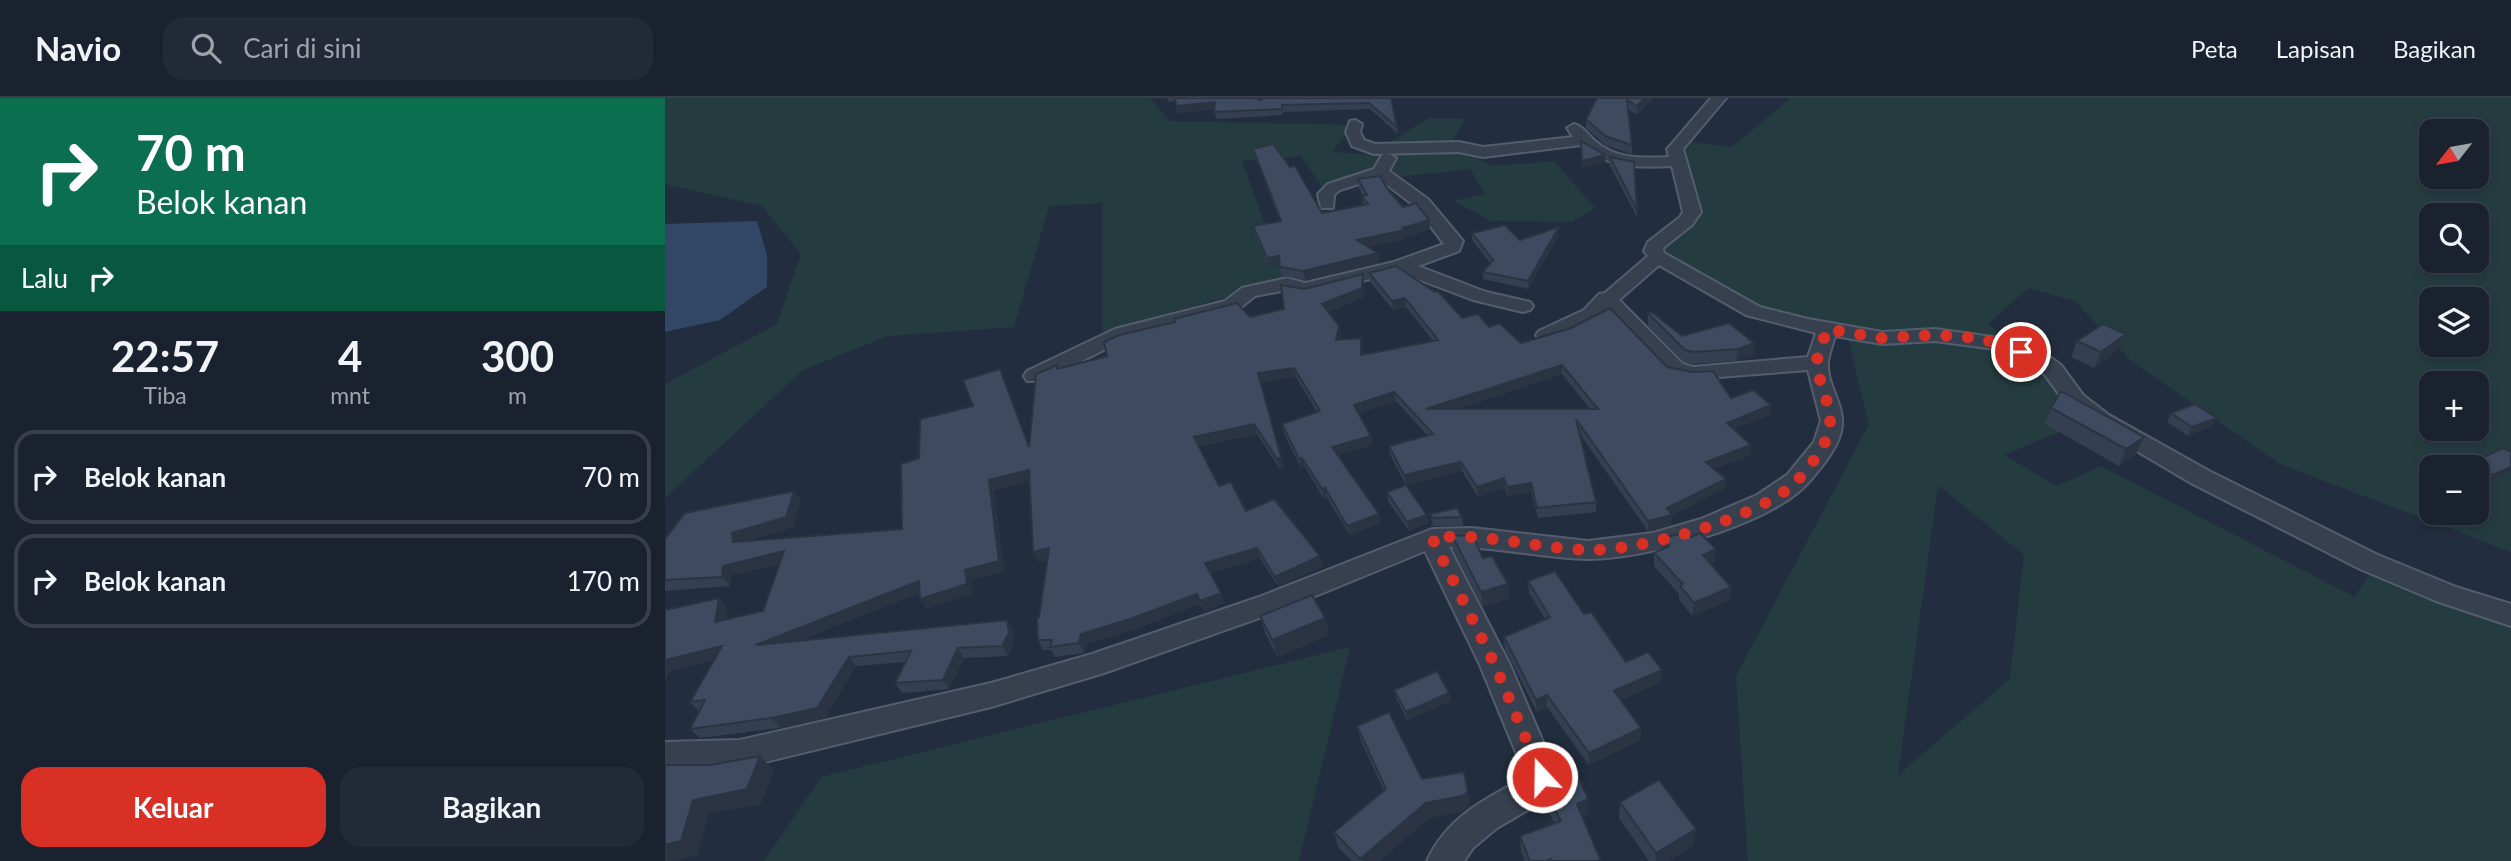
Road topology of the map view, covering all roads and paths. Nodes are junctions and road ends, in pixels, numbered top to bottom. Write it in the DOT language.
graph roads {
  1 [pos="1719,98"];
  2 [pos="1355,124"];
  3 [pos="1572,125"];
  4 [pos="1583,140"];
  5 [pos="1393,148"];
  6 [pos="1677,160"];
  7 [pos="1380,172"];
  8 [pos="1327,204"];
  9 [pos="1658,257"];
  10 [pos="1400,266"];
  11 [pos="1606,299"];
  12 [pos="1523,306"];
  13 [pos="1827,329"];
  14 [pos="1546,335"];
  15 [pos="1817,363"];
  16 [pos="1035,376"];
  17 [pos="1432,538"];
  18 [pos="2511,615"];
  19 [pos="665,756"];
  20 [pos="1445,861"];
  1 -- 6 [label="street"];
  2 -- 5 [label="street"];
  3 -- 4 [label="street"];
  4 -- 5 [label="street"];
  4 -- 6 [label="street"];
  5 -- 7 [label="street"];
  6 -- 9 [label="street"];
  7 -- 8 [label="street"];
  7 -- 10 [label="street"];
  9 -- 11 [label="street"];
  9 -- 13 [label="street"];
  10 -- 12 [label="street"];
  10 -- 16 [label="street"];
  11 -- 14 [label="street"];
  11 -- 15 [label="street"];
  13 -- 15 [label="street"];
  13 -- 18 [label="street"];
  15 -- 17 [label="street"];
  17 -- 19 [label="street"];
  17 -- 20 [label="street"];
}
